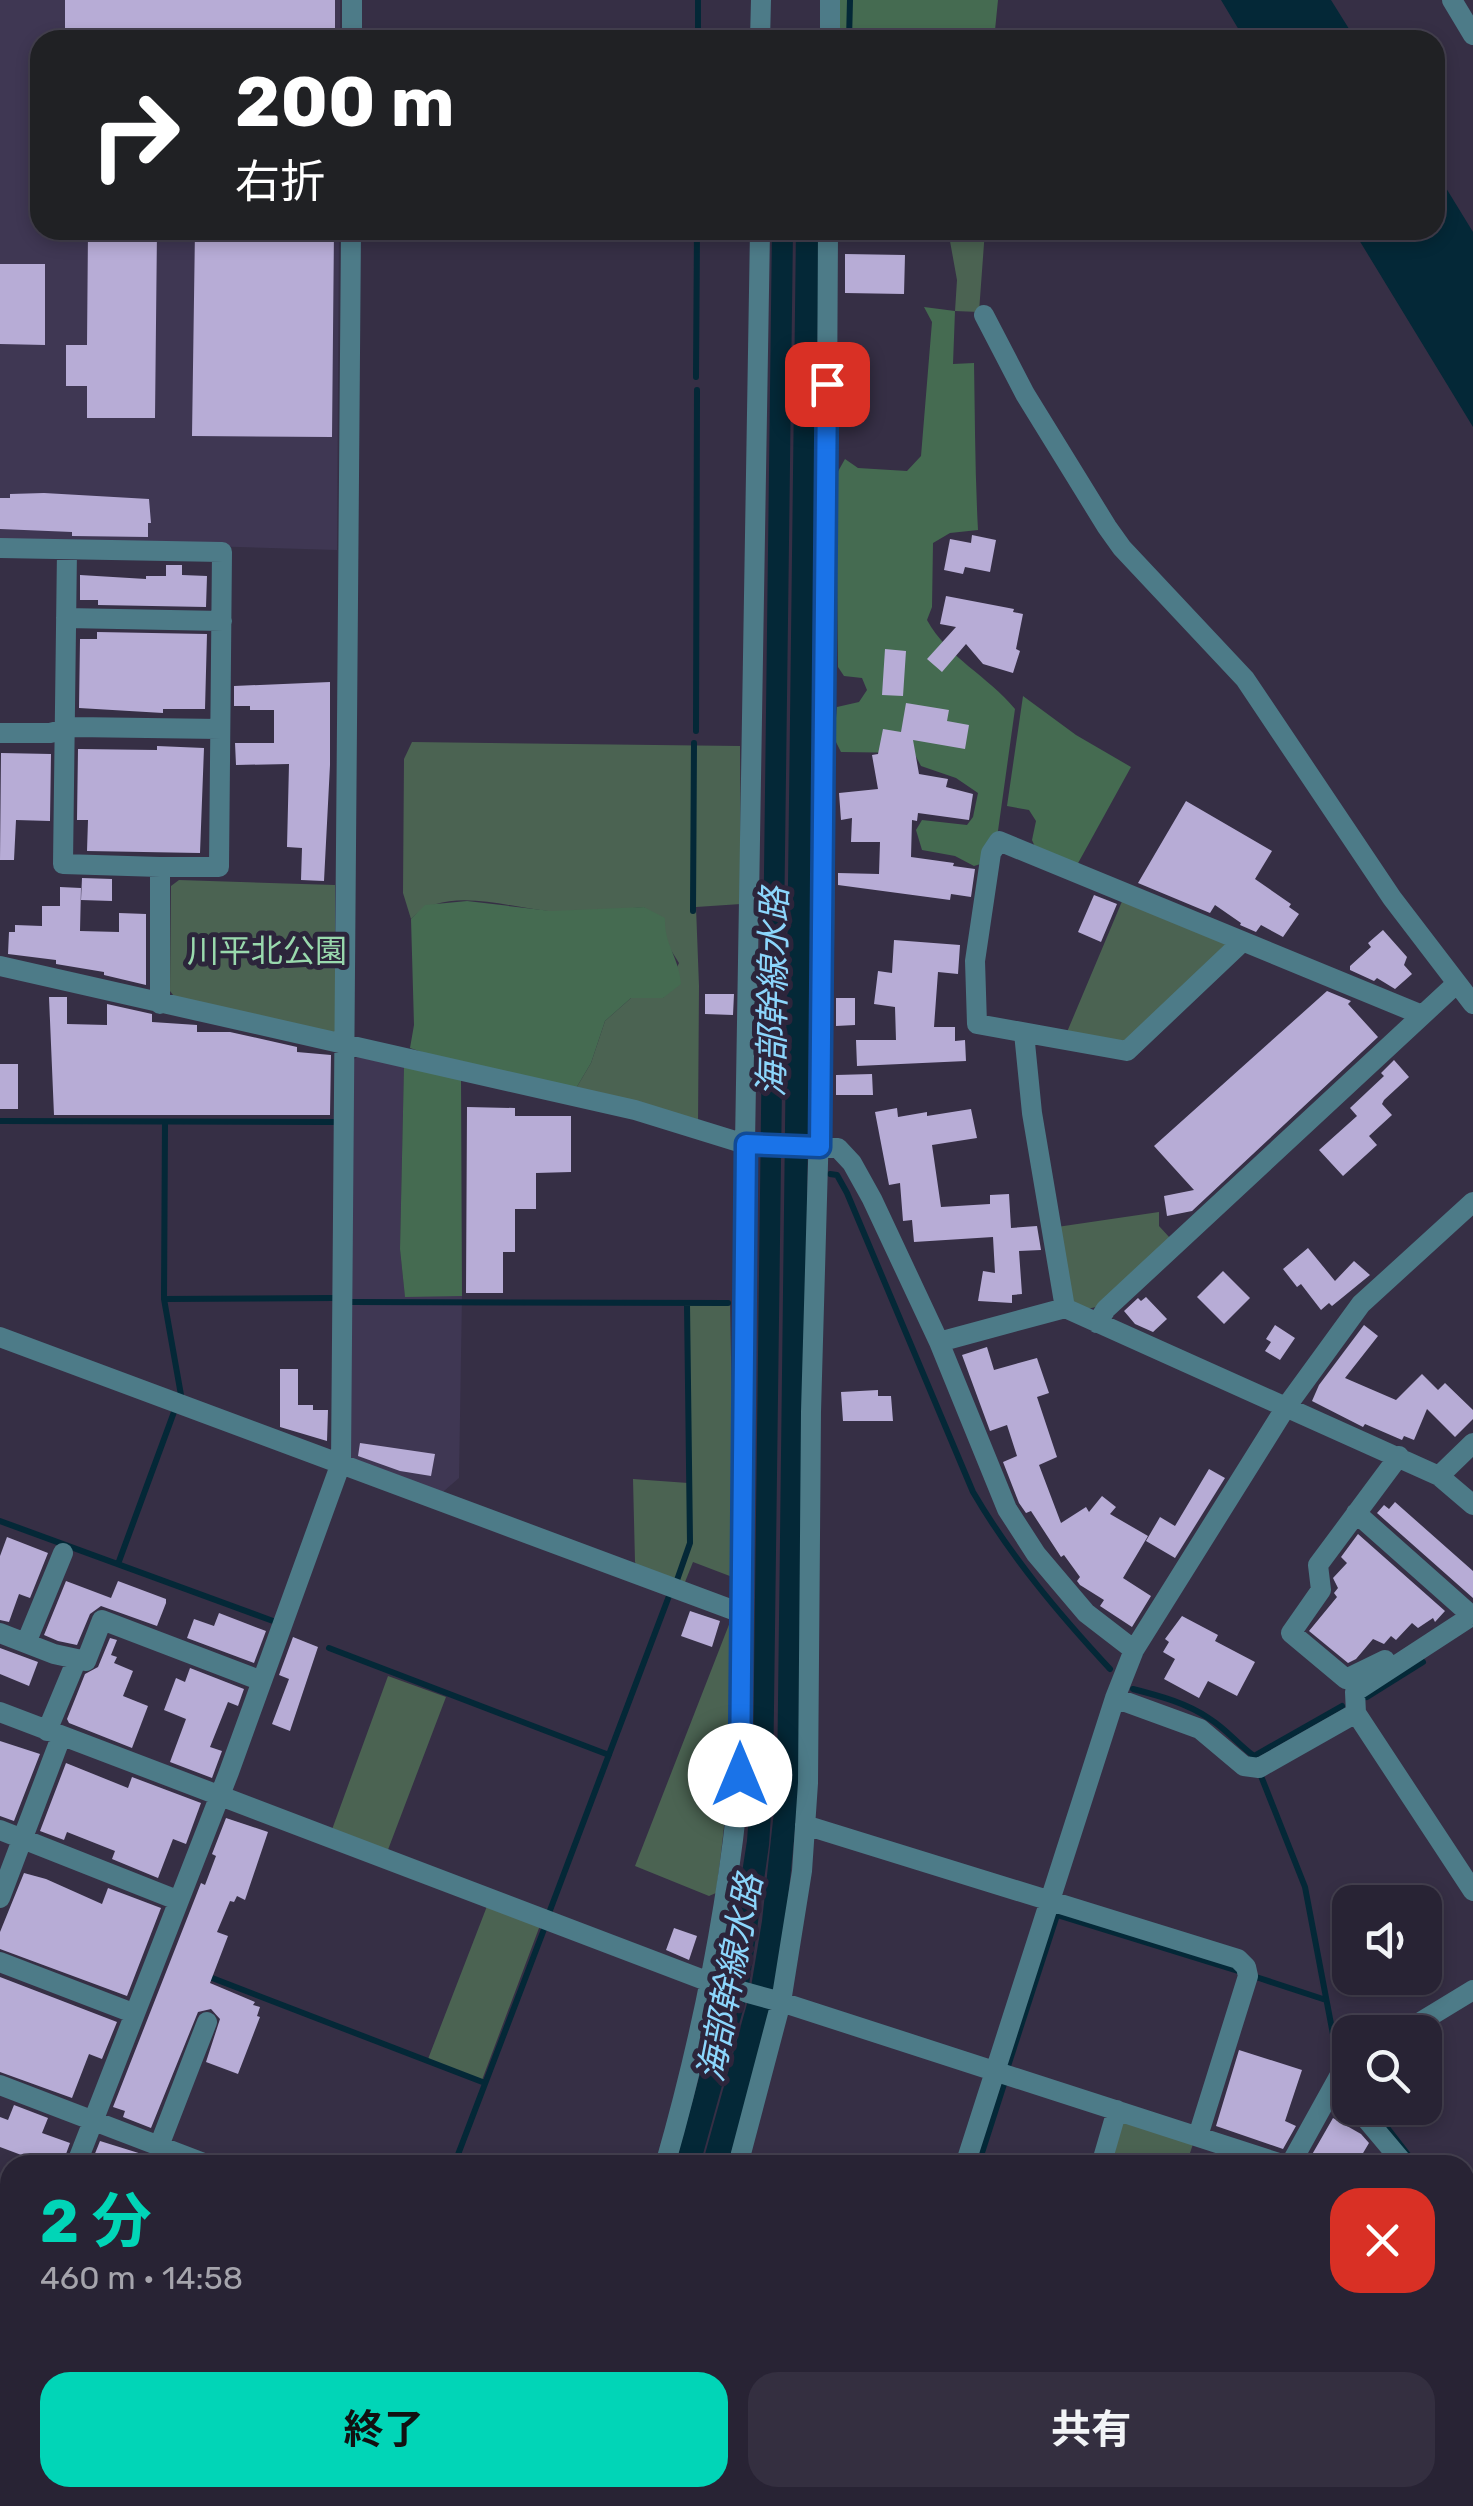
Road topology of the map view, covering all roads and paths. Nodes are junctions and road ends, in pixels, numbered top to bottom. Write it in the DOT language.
graph roads {
  1 [pos="352,0"];
  2 [pos="761,0"];
  3 [pos="830,0"];
  4 [pos="1452,0"];
  5 [pos="352,30"];
  6 [pos="760,30"];
  7 [pos="830,30"];
  8 [pos="1473,35"];
  9 [pos="351,240"];
  10 [pos="760,240"];
  11 [pos="828,240"];
  12 [pos="984,315"];
  13 [pos="0,548"];
  14 [pos="67,550"];
  15 [pos="66,618"];
  16 [pos="222,620"];
  17 [pos="64,729"];
  18 [pos="220,729"];
  19 [pos="0,733"];
  20 [pos="160,868"];
  21 [pos="1242,942"];
  22 [pos="0,966"];
  23 [pos="1456,984"];
  24 [pos="160,1004"];
  25 [pos="1473,1004"];
  26 [pos="1422,1015"];
  27 [pos="1024,1033"];
  28 [pos="345,1044"];
  29 [pos="750,1144"];
  30 [pos="820,1147"];
  31 [pos="1473,1202"];
  32 [pos="1065,1308"];
  33 [pos="1097,1323"];
  34 [pos="0,1337"];
  35 [pos="939,1342"];
  36 [pos="1286,1407"];
  37 [pos="1473,1443"];
  38 [pos="1398,1456"];
  39 [pos="341,1464"];
  40 [pos="1440,1476"];
  41 [pos="1473,1505"];
  42 [pos="1356,1514"];
  43 [pos="63,1553"];
  44 [pos="741,1614"];
  45 [pos="1468,1618"];
  46 [pos="0,1634"];
  47 [pos="26,1644"];
  48 [pos="1134,1650"];
  49 [pos="77,1658"];
  50 [pos="262,1681"];
  51 [pos="1115,1698"];
  52 [pos="0,1712"];
  53 [pos="1356,1713"];
  54 [pos="54,1734"];
  55 [pos="217,1797"];
  56 [pos="805,1826"];
  57 [pos="0,1830"];
  58 [pos="22,1839"];
  59 [pos="1473,1892"];
  60 [pos="0,1898"];
  61 [pos="177,1900"];
  62 [pos="1050,1900"];
  63 [pos="0,1962"];
  64 [pos="716,1984"];
  65 [pos="1473,1990"];
  66 [pos="780,2002"];
  67 [pos="133,2013"];
  68 [pos="1432,2015"];
  69 [pos="207,2022"];
  70 [pos="995,2070"];
  71 [pos="0,2085"];
  72 [pos="1332,2092"];
  73 [pos="1118,2110"];
  74 [pos="93,2120"];
  75 [pos="1371,2125"];
  76 [pos="1198,2136"];
  77 [pos="159,2146"];
  78 [pos="80,2155"];
  79 [pos="183,2155"];
  80 [pos="668,2155"];
  81 [pos="741,2155"];
  82 [pos="968,2155"];
  83 [pos="1104,2155"];
  84 [pos="1257,2155"];
  85 [pos="1294,2155"];
  86 [pos="1397,2155"];
  1 -- 5 [label="street"];
  2 -- 6 [label="street"];
  3 -- 7 [label="street"];
  4 -- 8 [label="street"];
  9 -- 28 [label="street"];
  10 -- 29 [label="street"];
  11 -- 30 [label="street"];
  12 -- 23 [label="street"];
  13 -- 14 [label="street"];
  14 -- 15 [label="street"];
  14 -- 16 [label="street"];
  15 -- 16 [label="street"];
  15 -- 17 [label="street"];
  16 -- 18 [label="street"];
  17 -- 18 [label="street"];
  17 -- 19 [label="street"];
  17 -- 20 [label="street"];
  18 -- 20 [label="street"];
  20 -- 24 [label="street"];
  21 -- 26 [label="street"];
  21 -- 27 [label="street"];
  21 -- 27 [label="street"];
  22 -- 24 [label="street"];
  23 -- 25 [label="street"];
  23 -- 26 [label="street"];
  24 -- 28 [label="street"];
  26 -- 33 [label="street"];
  27 -- 32 [label="street"];
  28 -- 29 [label="street"];
  28 -- 39 [label="street"];
  29 -- 30 [label="street"];
  29 -- 44 [label="street"];
  30 -- 35 [label="street"];
  30 -- 56 [label="street"];
  31 -- 36 [label="street"];
  32 -- 33 [label="street"];
  32 -- 35 [label="street"];
  33 -- 36 [label="street"];
  34 -- 39 [label="street"];
  35 -- 48 [label="street"];
  36 -- 38 [label="street"];
  36 -- 48 [label="street"];
  37 -- 40 [label="street"];
  38 -- 40 [label="street"];
  38 -- 42 [label="street"];
  39 -- 44 [label="street"];
  39 -- 50 [label="street"];
  40 -- 41 [label="street"];
  42 -- 45 [label="street"];
  42 -- 45 [label="street"];
  43 -- 47 [label="street"];
  44 -- 64 [label="street"];
  45 -- 53 [label="street"];
  46 -- 47 [label="street"];
  47 -- 49 [label="street"];
  48 -- 51 [label="street"];
  49 -- 50 [label="street"];
  49 -- 54 [label="street"];
  50 -- 55 [label="street"];
  51 -- 53 [label="street"];
  51 -- 62 [label="street"];
  52 -- 54 [label="street"];
  53 -- 59 [label="street"];
  54 -- 55 [label="street"];
  54 -- 58 [label="street"];
  55 -- 61 [label="street"];
  55 -- 64 [label="street"];
  56 -- 62 [label="street"];
  56 -- 66 [label="street"];
  57 -- 58 [label="street"];
  58 -- 60 [label="street"];
  58 -- 61 [label="street"];
  61 -- 67 [label="street"];
  62 -- 70 [label="street"];
  62 -- 76 [label="street"];
  63 -- 67 [label="street"];
  64 -- 66 [label="street"];
  64 -- 80 [label="street"];
  65 -- 68 [label="street"];
  66 -- 70 [label="street"];
  66 -- 81 [label="street"];
  67 -- 74 [label="street"];
  69 -- 77 [label="street"];
  70 -- 73 [label="street"];
  70 -- 82 [label="street"];
  71 -- 74 [label="street"];
  72 -- 85 [label="street"];
  73 -- 76 [label="street"];
  73 -- 83 [label="street"];
  74 -- 77 [label="street"];
  74 -- 78 [label="street"];
  75 -- 86 [label="street"];
  76 -- 84 [label="street"];
  77 -- 79 [label="street"];
}
